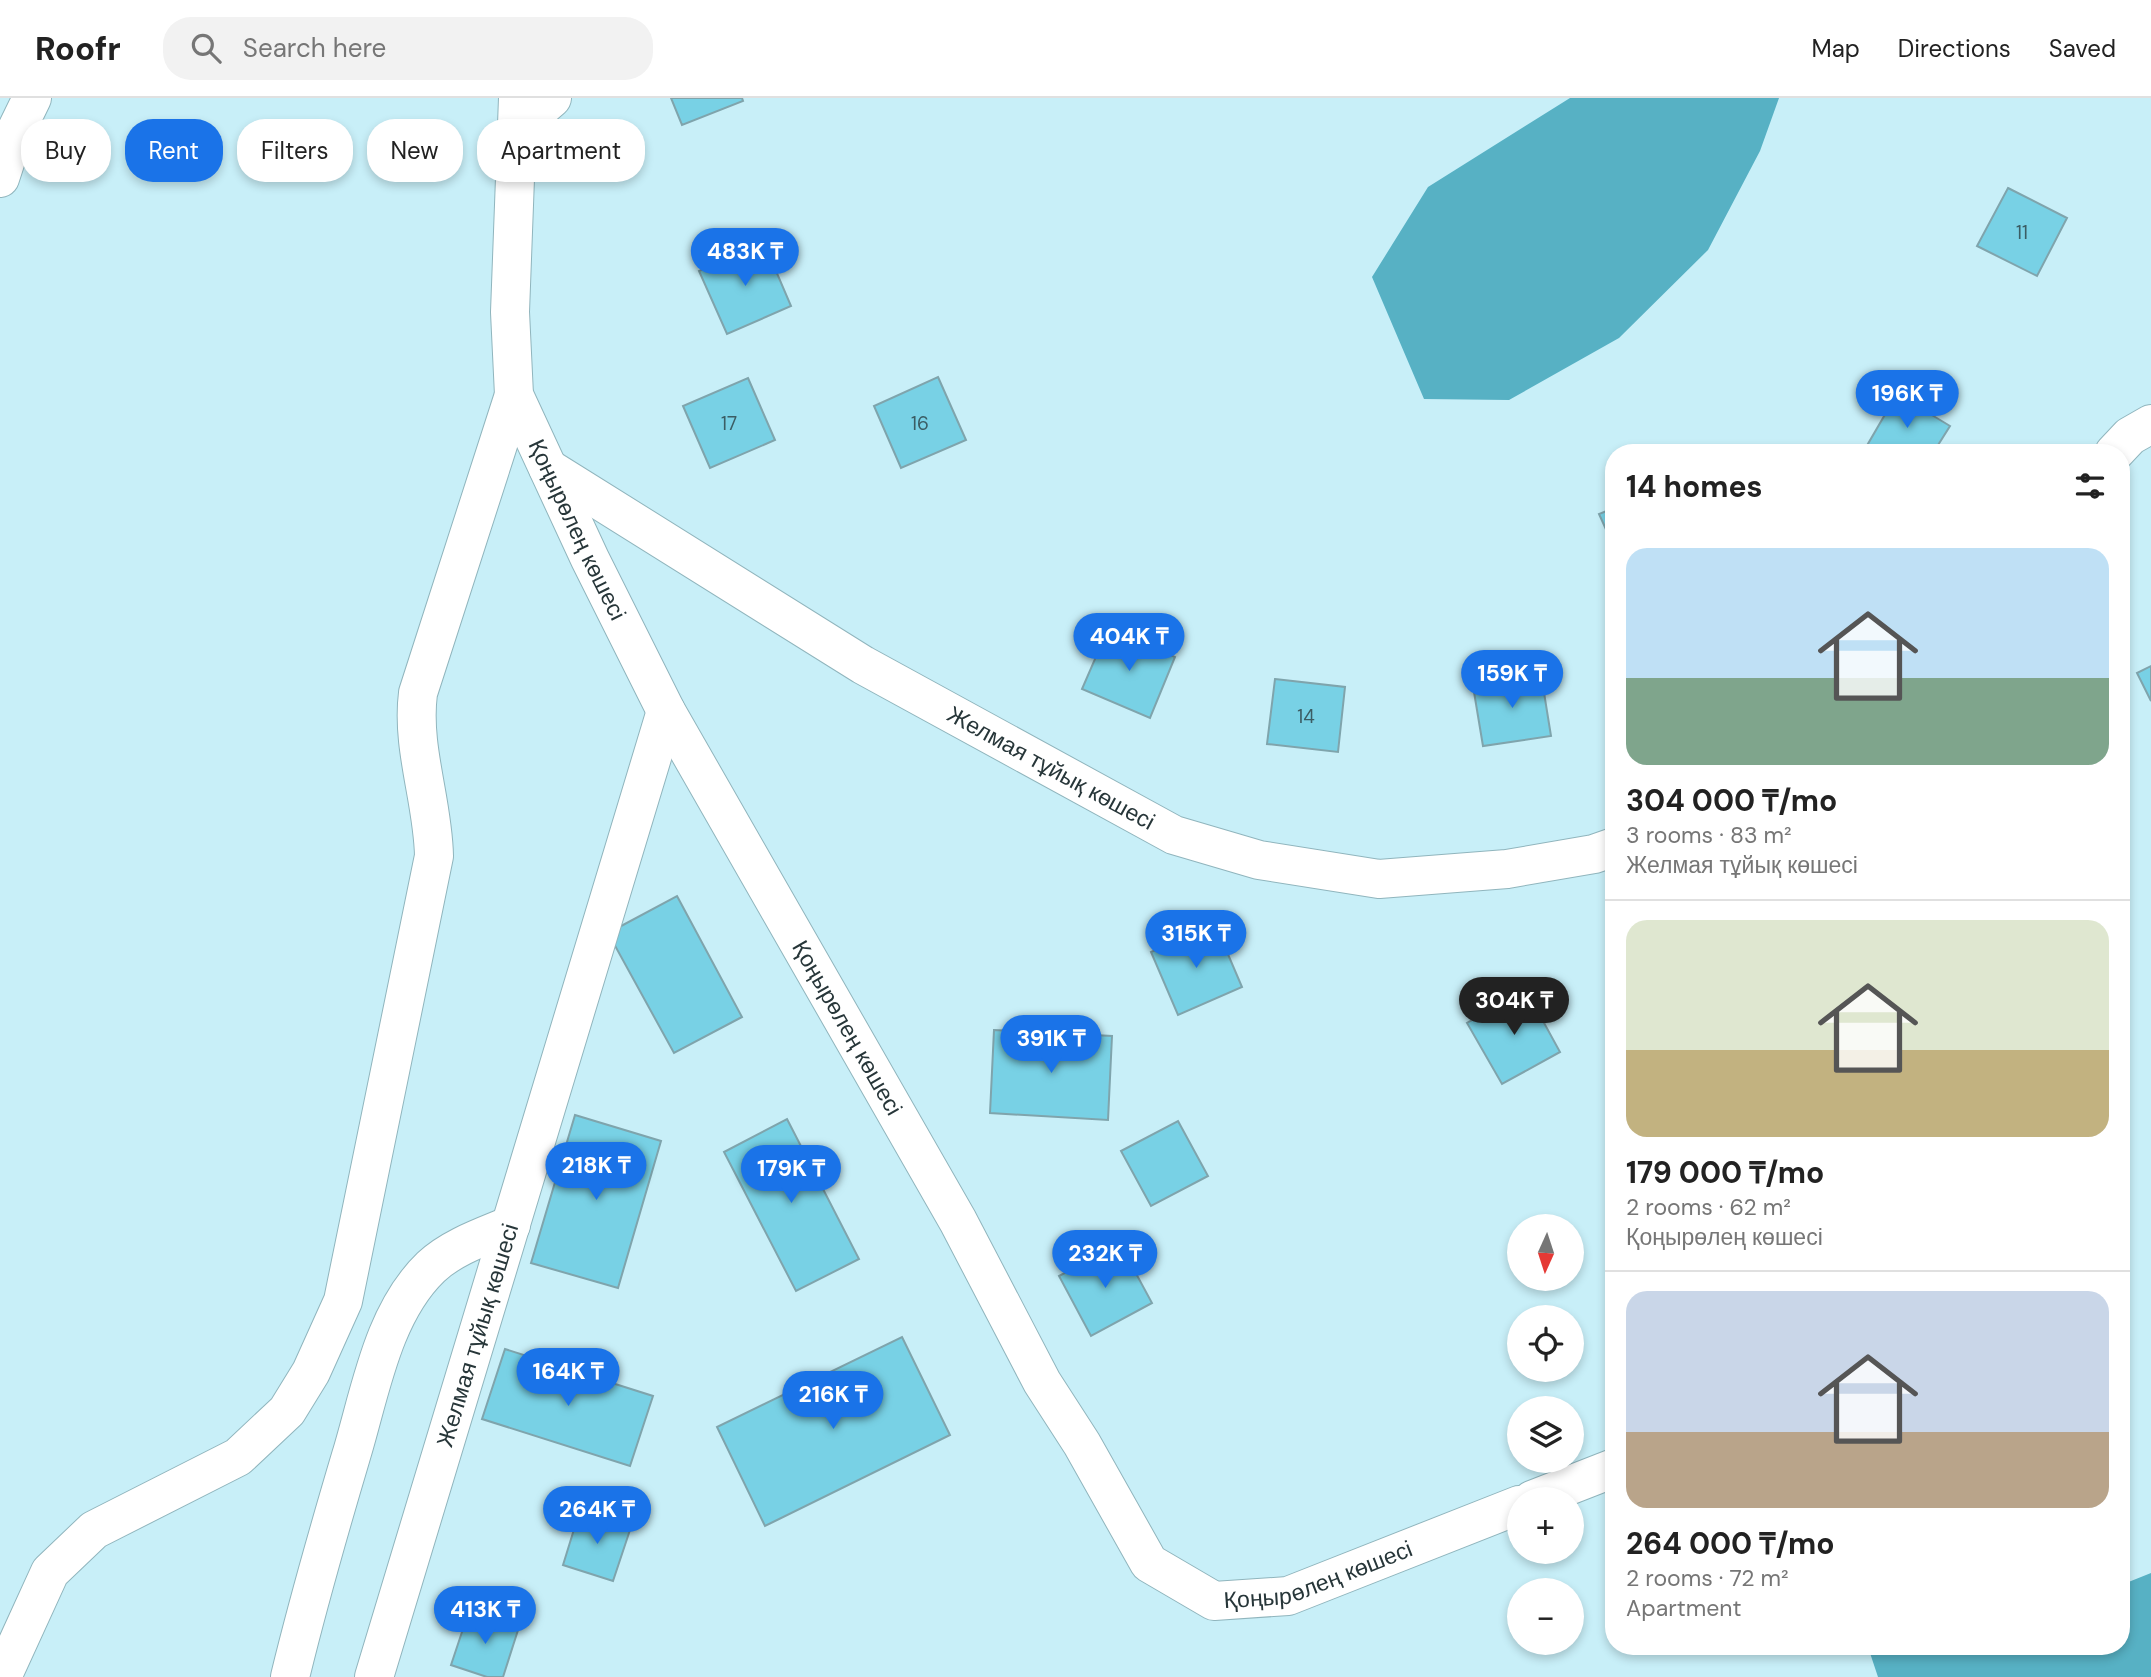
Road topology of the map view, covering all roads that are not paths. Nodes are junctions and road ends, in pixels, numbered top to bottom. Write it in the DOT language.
graph roads {
  1 [pos="32,98"];
  2 [pos="552,98"];
  3 [pos="517,114"];
  4 [pos="0,178"];
  5 [pos="514,395"];
  6 [pos="2151,424"];
  7 [pos="2122,444"];
  8 [pos="548,468"];
  9 [pos="666,711"];
  10 [pos="1605,850"];
  11 [pos="511,1225"];
  12 [pos="1605,1472"];
  13 [pos="1565,1487"];
  14 [pos="1507,1510"];
  15 [pos="2,1677"];
  16 [pos="290,1677"];
  17 [pos="374,1677"];
  1 -- 4 [label="street"];
  2 -- 3 [label="street"];
  3 -- 5 [label="street, Қоңырөлең көшесі"];
  5 -- 8 [label="street, Қоңырөлең көшесі"];
  5 -- 15 [label="street"];
  6 -- 7 [label="street"];
  8 -- 9 [label="street, Қоңырөлең көшесі"];
  8 -- 10 [label="street, Желмая тұйық көшесі"];
  9 -- 11 [label="street, Желмая тұйық көшесі"];
  9 -- 14 [label="street, Қоңырөлең көшесі"];
  11 -- 16 [label="street"];
  11 -- 17 [label="street, Желмая тұйық көшесі"];
  12 -- 13 [label="street"];
}
